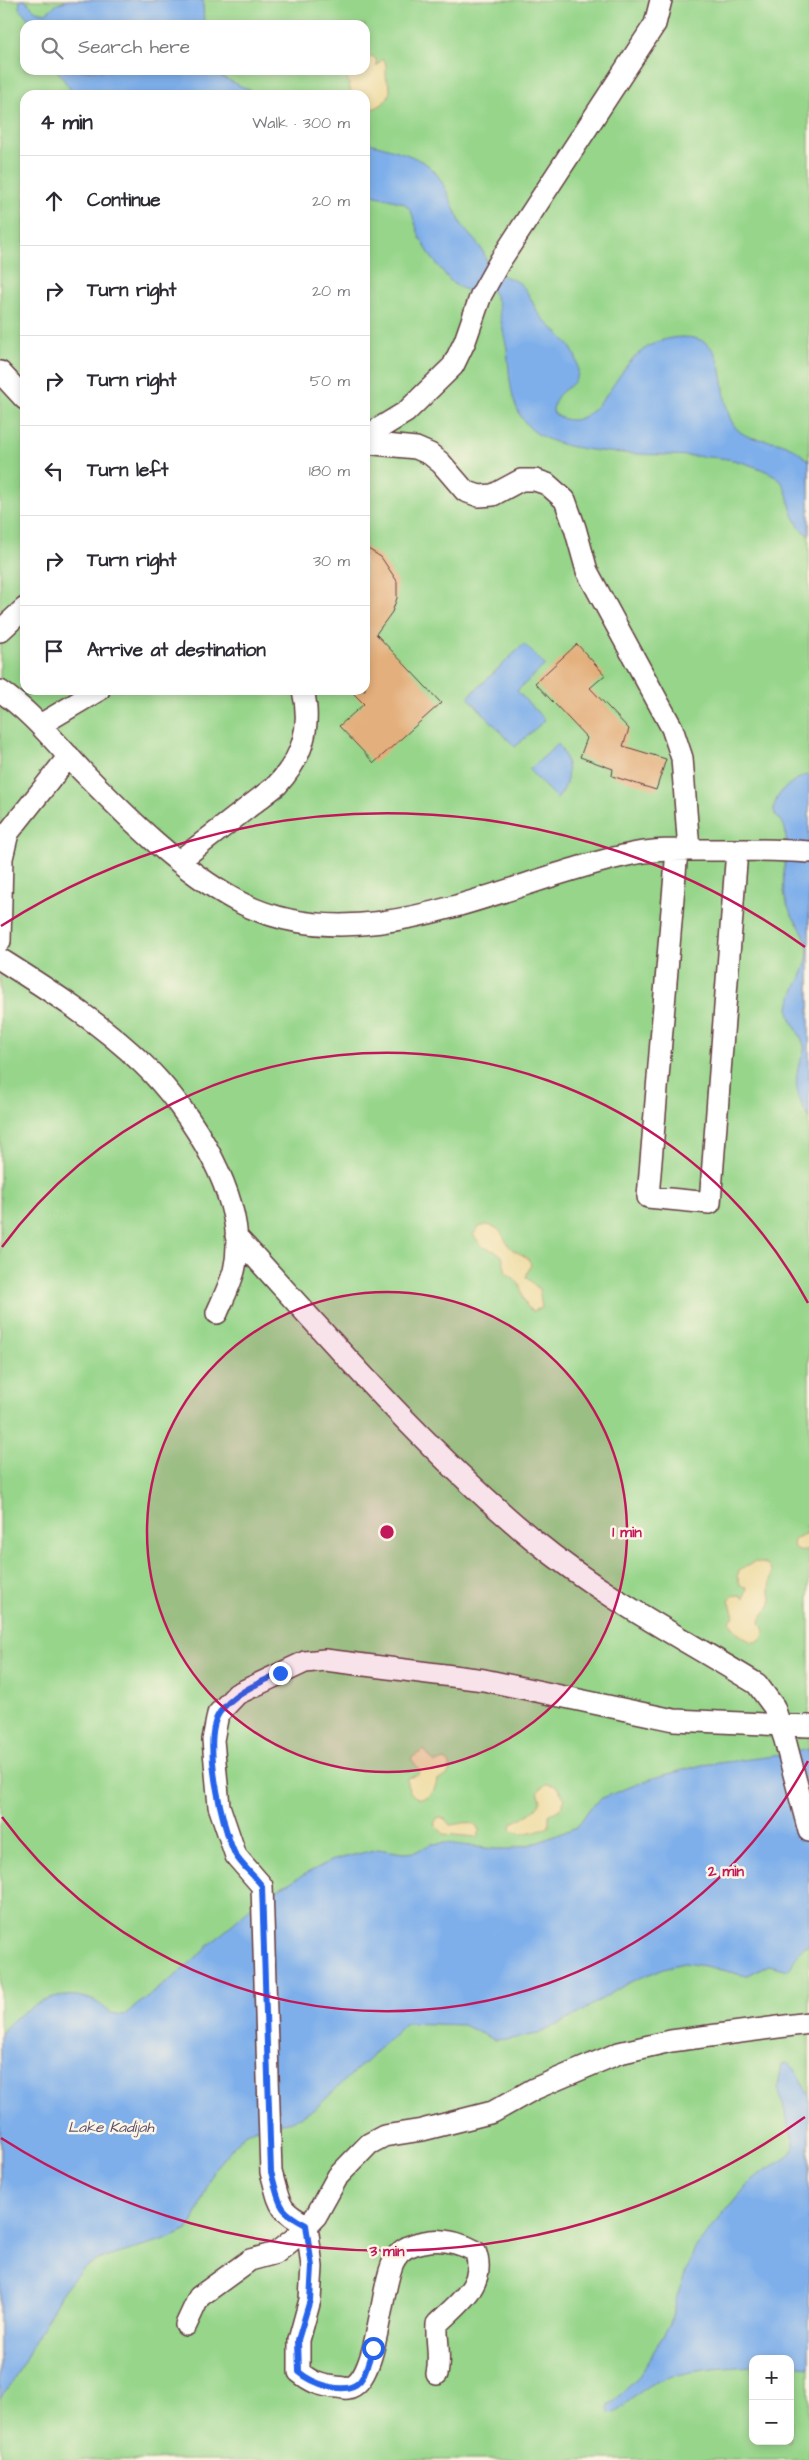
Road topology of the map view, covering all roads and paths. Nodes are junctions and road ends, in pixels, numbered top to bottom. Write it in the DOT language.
graph roads {
  1 [pos="662,0"];
  2 [pos="0,372"];
  3 [pos="20,394"];
  4 [pos="370,434"];
  5 [pos="370,443"];
  6 [pos="20,612"];
  7 [pos="0,630"];
  8 [pos="0,691"];
  9 [pos="91,695"];
  10 [pos="304,695"];
  11 [pos="40,725"];
  12 [pos="69,756"];
  13 [pos="683,850"];
  14 [pos="737,850"];
  15 [pos="809,852"];
  16 [pos="179,861"];
  17 [pos="0,941"];
  18 [pos="0,959"];
  19 [pos="236,1236"];
  20 [pos="217,1313"];
  21 [pos="809,1726"];
  22 [pos="782,1732"];
  23 [pos="809,1831"];
  24 [pos="809,2024"];
  25 [pos="306,2225"];
  26 [pos="186,2325"];
  27 [pos="438,2374"];
  1 -- 4 [label="lane"];
  2 -- 3 [label="lane"];
  5 -- 13 [label="lane"];
  6 -- 7 [label="lane"];
  8 -- 11 [label="lane"];
  9 -- 11 [label="lane"];
  10 -- 16 [label="lane"];
  11 -- 12 [label="lane"];
  12 -- 16 [label="lane"];
  12 -- 17 [label="lane"];
  13 -- 14 [label="lane"];
  13 -- 14 [label="lane"];
  13 -- 16 [label="lane"];
  14 -- 15 [label="lane"];
  18 -- 19 [label="lane"];
  19 -- 20 [label="lane"];
  19 -- 22 [label="lane"];
  21 -- 22 [label="lane"];
  22 -- 23 [label="lane"];
  22 -- 25 [label="lane"];
  24 -- 25 [label="lane"];
  25 -- 26 [label="lane"];
  25 -- 27 [label="lane"];
}
